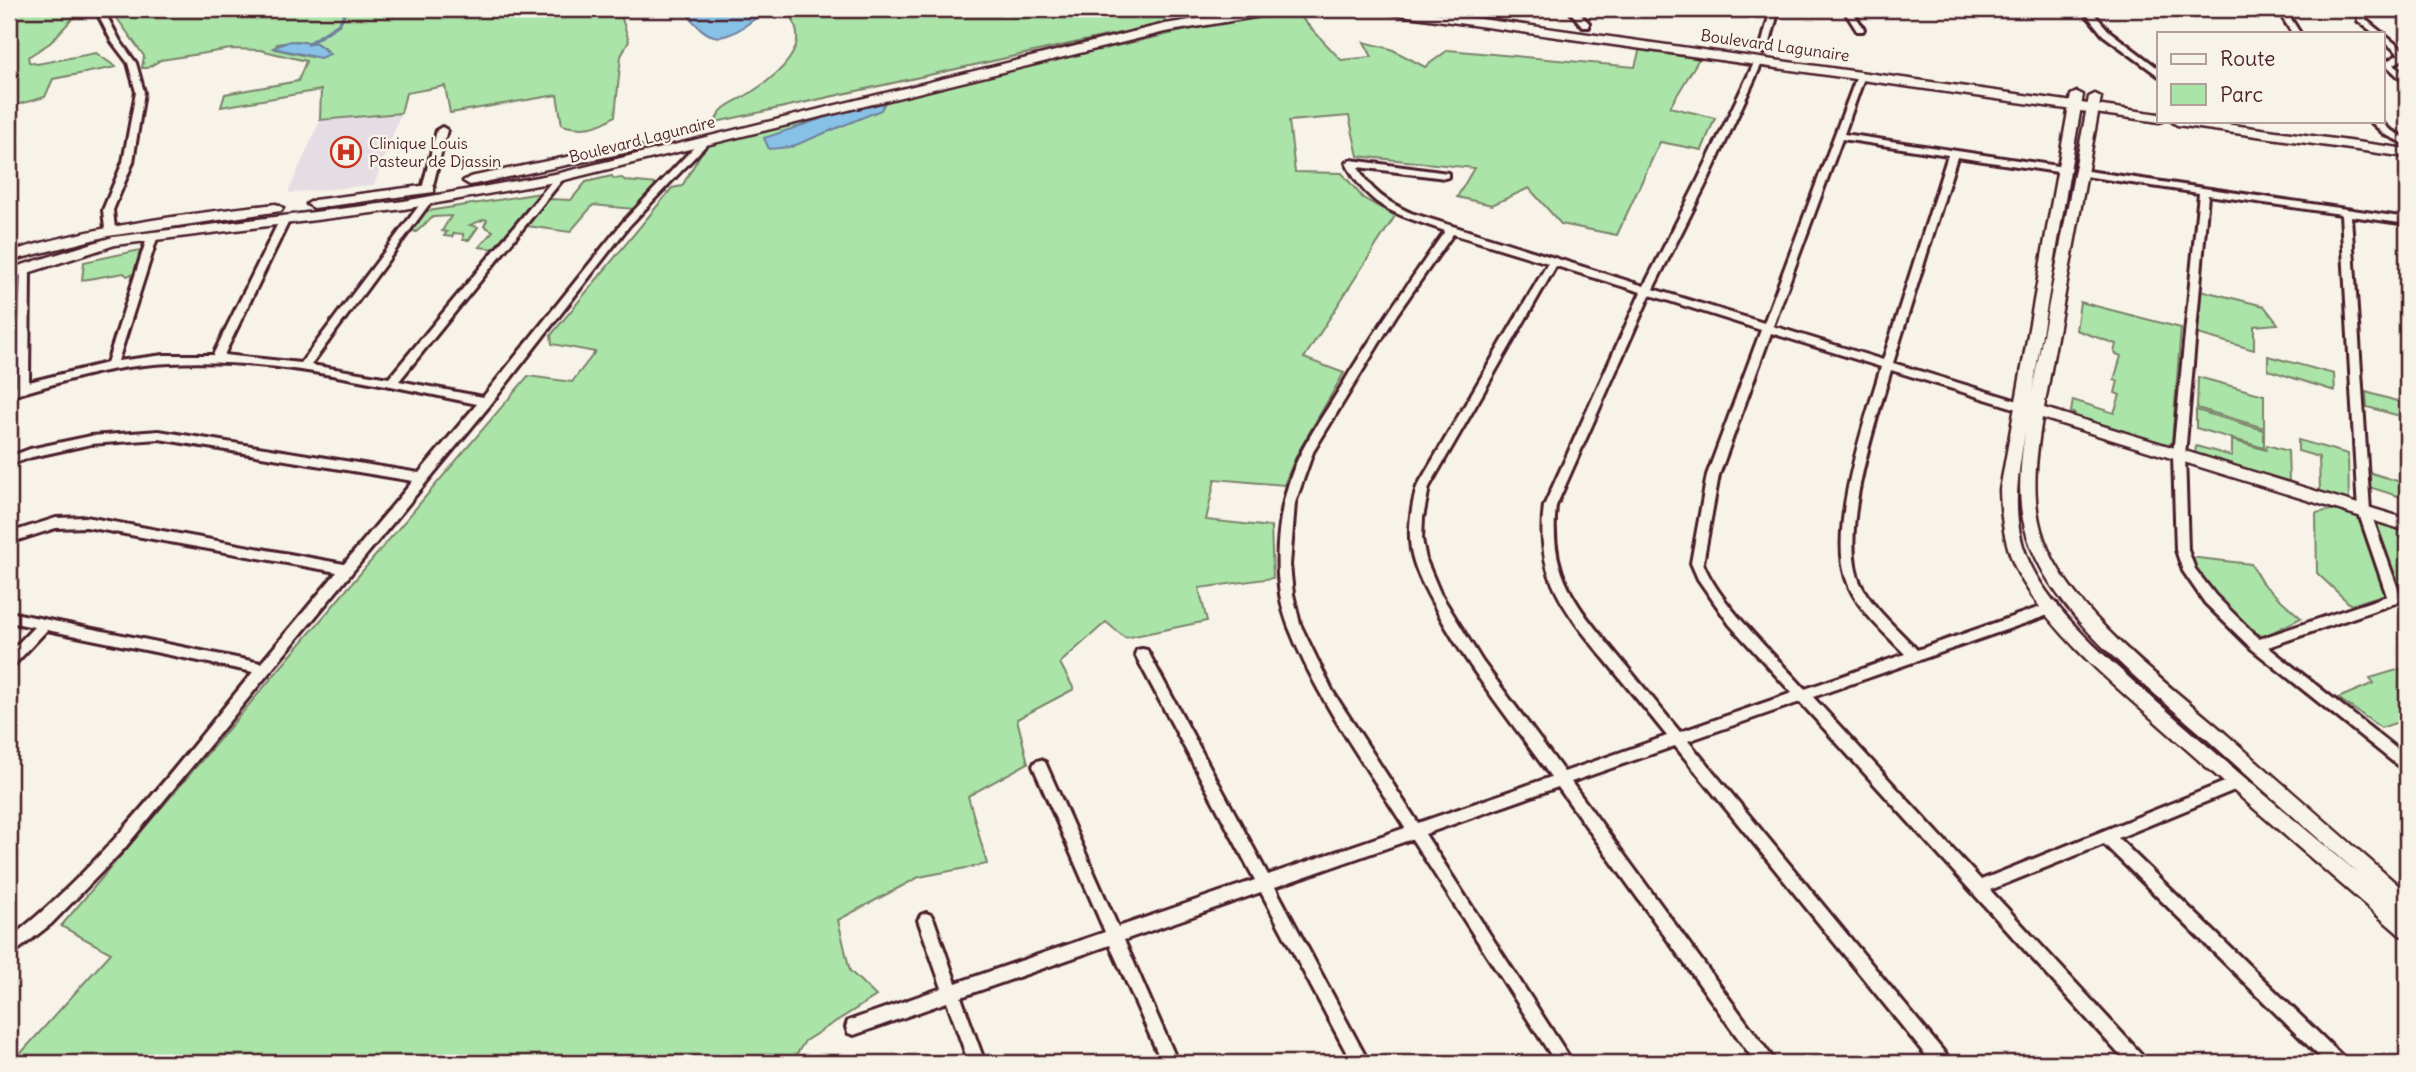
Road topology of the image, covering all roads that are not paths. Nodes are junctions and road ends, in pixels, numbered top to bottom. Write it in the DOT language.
graph roads {
  1 [pos="99,9"];
  2 [pos="1213,9"];
  3 [pos="1279,9"];
  4 [pos="1387,9"];
  5 [pos="1471,9"];
  6 [pos="1572,9"];
  7 [pos="1775,9"];
  8 [pos="1847,9"];
  9 [pos="2086,9"];
  10 [pos="2281,9"];
  11 [pos="2380,9"];
  12 [pos="1586,25"];
  13 [pos="1860,29"];
  14 [pos="2295,32"];
  15 [pos="2377,32"];
  16 [pos="2384,38"];
  17 [pos="1761,55"];
  18 [pos="2157,71"];
  19 [pos="1861,75"];
  20 [pos="2407,80"];
  21 [pos="2076,100"];
  22 [pos="2094,103"];
  23 [pos="2157,107"];
  24 [pos="2157,118"];
  25 [pos="2184,122"];
  26 [pos="2264,122"];
  27 [pos="2376,122"];
  28 [pos="442,130"];
  29 [pos="1839,136"];
  30 [pos="2407,142"];
  31 [pos="703,143"];
  32 [pos="1953,153"];
  33 [pos="2407,153"];
  34 [pos="2064,170"];
  35 [pos="2081,173"];
  36 [pos="1445,175"];
  37 [pos="560,177"];
  38 [pos="2204,191"];
  39 [pos="427,195"];
  40 [pos="2346,212"];
  41 [pos="285,219"];
  42 [pos="2407,221"];
  43 [pos="110,229"];
  44 [pos="1451,230"];
  45 [pos="153,235"];
  46 [pos="9,257"];
  47 [pos="1554,261"];
  48 [pos="25,268"];
  49 [pos="9,274"];
  50 [pos="1647,290"];
  51 [pos="1767,329"];
  52 [pos="217,358"];
  53 [pos="1886,363"];
  54 [pos="111,366"];
  55 [pos="303,368"];
  56 [pos="391,383"];
  57 [pos="23,388"];
  58 [pos="9,393"];
  59 [pos="486,402"];
  60 [pos="2030,409"];
  61 [pos="2179,455"];
  62 [pos="9,461"];
  63 [pos="421,478"];
  64 [pos="2364,512"];
  65 [pos="2407,525"];
  66 [pos="9,538"];
  67 [pos="347,569"];
  68 [pos="2401,596"];
  69 [pos="2052,608"];
  70 [pos="9,617"];
  71 [pos="44,625"];
  72 [pos="2257,645"];
  73 [pos="1142,654"];
  74 [pos="1915,656"];
  75 [pos="9,661"];
  76 [pos="265,669"];
  77 [pos="1804,695"];
  78 [pos="1679,739"];
  79 [pos="2407,748"];
  80 [pos="2393,754"];
  81 [pos="2407,765"];
  82 [pos="1040,766"];
  83 [pos="1561,780"];
  84 [pos="2238,783"];
  85 [pos="1417,831"];
  86 [pos="2106,836"];
  87 [pos="1265,884"];
  88 [pos="1979,888"];
  89 [pos="2407,905"];
  90 [pos="926,920"];
  91 [pos="2407,928"];
  92 [pos="1115,937"];
  93 [pos="9,948"];
  94 [pos="952,994"];
  95 [pos="855,1027"];
  96 [pos="977,1063"];
  97 [pos="1170,1063"];
  98 [pos="1361,1063"];
  99 [pos="1565,1063"];
  100 [pos="1766,1063"];
  101 [pos="1942,1063"];
  102 [pos="2138,1063"];
  103 [pos="2337,1063"];
  1 -- 43 [label="street"];
  2 -- 39 [label="main road, Boulevard Lagunaire"];
  3 -- 31 [label="main road, Boulevard Lagunaire"];
  4 -- 17 [label="main road, Boulevard Lagunaire"];
  5 -- 12 [label="main road, Boulevard Lagunaire"];
  6 -- 12 [label="street"];
  7 -- 17 [label="street"];
  8 -- 13 [label="street"];
  9 -- 18 [label="street"];
  10 -- 14 [label="street"];
  11 -- 15 [label="street"];
  12 -- 17 [label="main road, Boulevard Lagunaire"];
  16 -- 20 [label="street"];
  17 -- 19 [label="main road, Boulevard Lagunaire"];
  17 -- 21 [label="main road, Boulevard Lagunaire"];
  17 -- 50 [label="street"];
  19 -- 21 [label="main road, Boulevard Lagunaire"];
  19 -- 29 [label="street"];
  21 -- 22 [label="main road, Boulevard Lagunaire"];
  21 -- 34 [label="street"];
  22 -- 23 [label="main road, Boulevard Lagunaire"];
  22 -- 24 [label="main road, Boulevard Lagunaire"];
  22 -- 35 [label="street"];
  25 -- 33 [label="main road"];
  26 -- 30 [label="main road"];
  27 -- 30 [label="street"];
  28 -- 39 [label="street"];
  29 -- 32 [label="street"];
  29 -- 51 [label="street"];
  31 -- 37 [label="main road, Boulevard Lagunaire"];
  31 -- 59 [label="street"];
  32 -- 34 [label="street"];
  32 -- 53 [label="street"];
  34 -- 60 [label="street"];
  35 -- 38 [label="street"];
  35 -- 60 [label="street"];
  36 -- 44 [label="street"];
  37 -- 39 [label="main road, Boulevard Lagunaire"];
  37 -- 56 [label="street"];
  38 -- 40 [label="street"];
  38 -- 61 [label="street"];
  39 -- 41 [label="main road, Boulevard Lagunaire"];
  39 -- 43 [label="main road, Boulevard Lagunaire"];
  39 -- 55 [label="street"];
  40 -- 42 [label="street"];
  40 -- 64 [label="street"];
  41 -- 45 [label="main road, Boulevard Lagunaire"];
  41 -- 52 [label="street"];
  43 -- 46 [label="main road, Boulevard Lagunaire"];
  44 -- 47 [label="street"];
  44 -- 85 [label="street"];
  45 -- 48 [label="main road, Boulevard Lagunaire"];
  45 -- 54 [label="street"];
  47 -- 50 [label="street"];
  47 -- 83 [label="street"];
  48 -- 49 [label="main road, Boulevard Lagunaire"];
  48 -- 57 [label="street"];
  50 -- 51 [label="street"];
  50 -- 78 [label="street"];
  51 -- 53 [label="street"];
  51 -- 77 [label="street"];
  52 -- 54 [label="street"];
  52 -- 55 [label="street"];
  53 -- 60 [label="street"];
  53 -- 74 [label="street"];
  54 -- 57 [label="street"];
  55 -- 56 [label="street"];
  56 -- 59 [label="street"];
  57 -- 58 [label="street"];
  59 -- 63 [label="street"];
  60 -- 61 [label="street"];
  60 -- 69 [label="street"];
  60 -- 89 [label="street"];
  61 -- 64 [label="street"];
  61 -- 72 [label="street"];
  62 -- 63 [label="street"];
  63 -- 67 [label="street"];
  64 -- 65 [label="street"];
  64 -- 68 [label="street"];
  66 -- 67 [label="street"];
  67 -- 76 [label="street"];
  68 -- 72 [label="street"];
  69 -- 74 [label="street"];
  69 -- 84 [label="street"];
  70 -- 71 [label="street"];
  71 -- 75 [label="street"];
  71 -- 76 [label="street"];
  72 -- 80 [label="street"];
  73 -- 87 [label="street"];
  74 -- 77 [label="street"];
  76 -- 93 [label="street"];
  77 -- 78 [label="street"];
  77 -- 88 [label="street"];
  78 -- 83 [label="street"];
  78 -- 101 [label="street"];
  79 -- 80 [label="street"];
  80 -- 81 [label="street"];
  82 -- 92 [label="street"];
  83 -- 85 [label="street"];
  83 -- 100 [label="street"];
  84 -- 86 [label="street"];
  84 -- 91 [label="street"];
  85 -- 87 [label="street"];
  85 -- 99 [label="street"];
  86 -- 88 [label="street"];
  86 -- 103 [label="street"];
  87 -- 92 [label="street"];
  87 -- 98 [label="street"];
  88 -- 102 [label="street"];
  90 -- 94 [label="street"];
  92 -- 94 [label="street"];
  92 -- 97 [label="street"];
  94 -- 95 [label="street"];
  94 -- 96 [label="street"];
}
